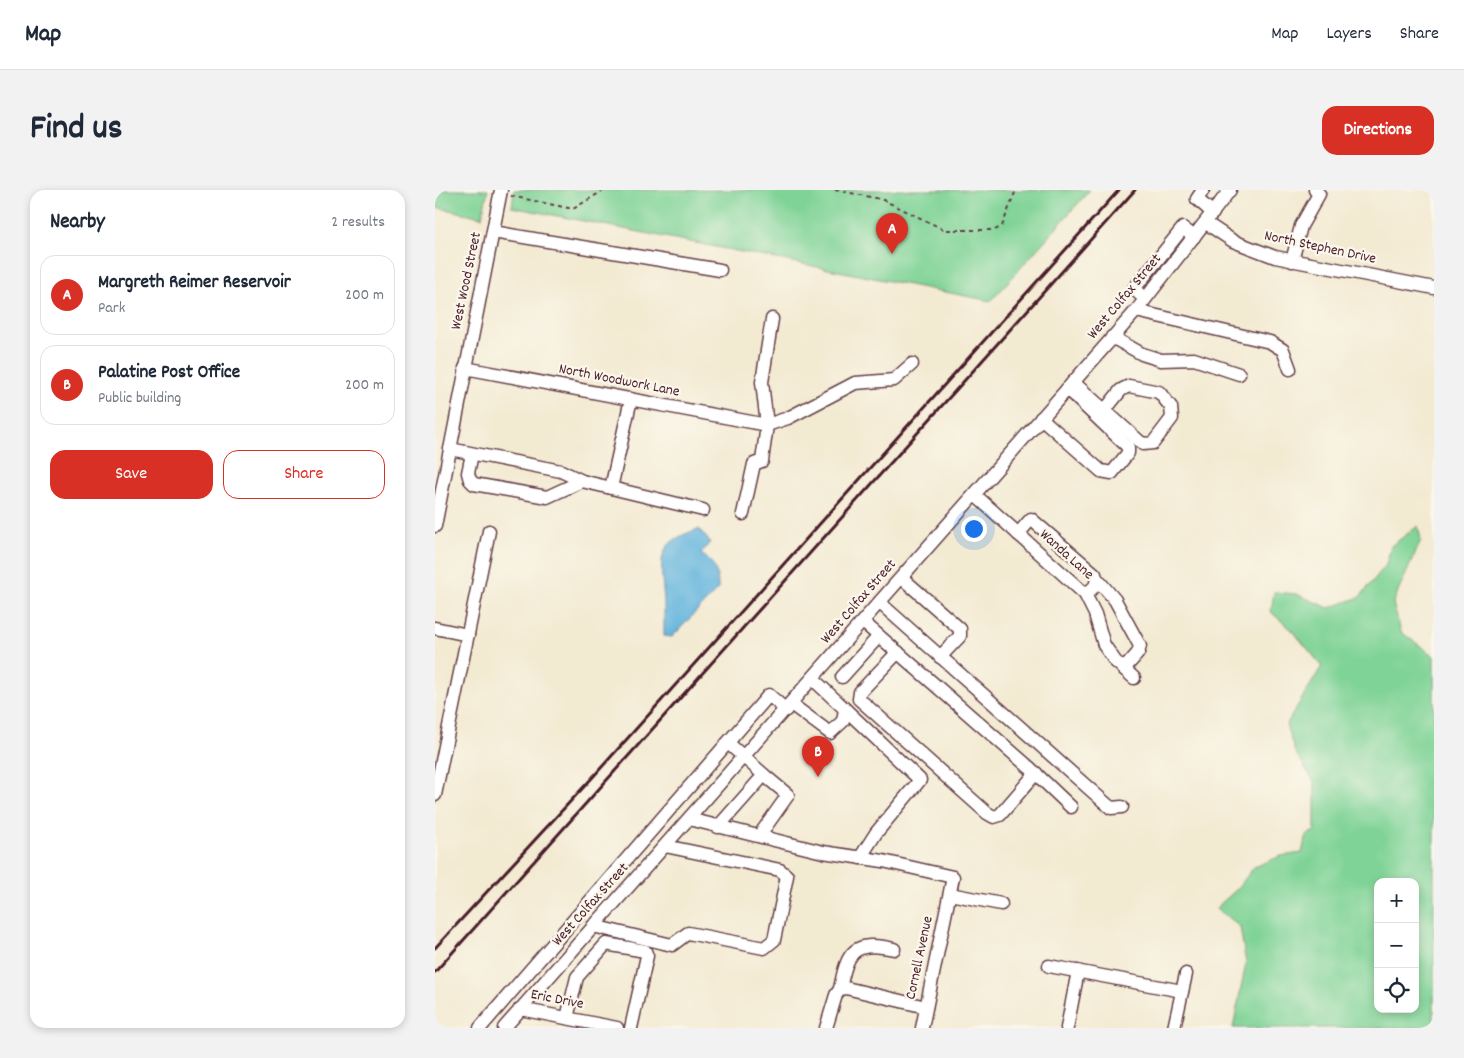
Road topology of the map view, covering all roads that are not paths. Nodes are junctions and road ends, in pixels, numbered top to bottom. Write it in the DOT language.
graph roads {
  1 [pos="1203,190"];
  2 [pos="1230,190"];
  3 [pos="1315,190"];
  4 [pos="505,192"];
  5 [pos="1210,218"];
  6 [pos="493,232"];
  7 [pos="1194,238"];
  8 [pos="1170,244"];
  9 [pos="1181,254"];
  10 [pos="1292,260"];
  11 [pos="1152,267"];
  12 [pos="720,270"];
  13 [pos="1164,276"];
  14 [pos="1434,288"];
  15 [pos="1145,299"];
  16 [pos="1136,310"];
  17 [pos="772,319"];
  18 [pos="1113,338"];
  19 [pos="911,364"];
  20 [pos="465,368"];
  21 [pos="1291,369"];
  22 [pos="1239,374"];
  23 [pos="1071,385"];
  24 [pos="631,399"];
  25 [pos="1105,410"];
  26 [pos="1041,418"];
  27 [pos="767,425"];
  28 [pos="449,449"];
  29 [pos="472,454"];
  30 [pos="582,481"];
  31 [pos="611,488"];
  32 [pos="975,494"];
  33 [pos="703,510"];
  34 [pos="743,514"];
  35 [pos="435,526"];
  36 [pos="489,531"];
  37 [pos="1018,534"];
  38 [pos="1066,549"];
  39 [pos="1052,564"];
  40 [pos="902,578"];
  41 [pos="1097,580"];
  42 [pos="1085,594"];
  43 [pos="880,603"];
  44 [pos="863,622"];
  45 [pos="435,628"];
  46 [pos="468,635"];
  47 [pos="879,636"];
  48 [pos="897,652"];
  49 [pos="940,657"];
  50 [pos="1124,669"];
  51 [pos="842,677"];
  52 [pos="1134,678"];
  53 [pos="813,679"];
  54 [pos="788,707"];
  55 [pos="845,709"];
  56 [pos="728,743"];
  57 [pos="745,756"];
  58 [pos="702,772"];
  59 [pos="1036,773"];
  60 [pos="764,775"];
  61 [pos="719,785"];
  62 [pos="435,795"];
  63 [pos="1071,806"];
  64 [pos="1122,807"];
  65 [pos="689,820"];
  66 [pos="718,827"];
  67 [pos="759,836"];
  68 [pos="644,839"];
  69 [pos="663,849"];
  70 [pos="860,858"];
  71 [pos="607,883"];
  72 [pos="950,894"];
  73 [pos="621,895"];
  74 [pos="1001,904"];
  75 [pos="593,926"];
  76 [pos="560,936"];
  77 [pos="574,948"];
  78 [pos="894,948"];
  79 [pos="1049,966"];
  80 [pos="1078,971"];
  81 [pos="1186,974"];
  82 [pos="840,989"];
  83 [pos="1182,991"];
  84 [pos="510,994"];
  85 [pos="522,1006"];
  86 [pos="926,1007"];
  87 [pos="573,1022"];
  88 [pos="481,1028"];
  89 [pos="504,1028"];
  90 [pos="617,1028"];
  91 [pos="631,1028"];
  92 [pos="826,1028"];
  93 [pos="922,1028"];
  94 [pos="1067,1028"];
  95 [pos="1174,1028"];
  1 -- 5 [label="street, North Stephen Drive"];
  2 -- 5 [label="street, West Colfax Street"];
  3 -- 10 [label="street"];
  4 -- 6 [label="street, West Wood Street"];
  5 -- 7 [label="street, West Colfax Street"];
  5 -- 10 [label="street, North Stephen Drive"];
  6 -- 12 [label="street"];
  6 -- 20 [label="street, West Wood Street"];
  7 -- 8 [label="street"];
  7 -- 9 [label="street, West Colfax Street"];
  8 -- 9 [label="street"];
  8 -- 11 [label="street"];
  9 -- 13 [label="street, West Colfax Street"];
  10 -- 14 [label="street, North Stephen Drive"];
  11 -- 13 [label="street"];
  11 -- 15 [label="street"];
  13 -- 15 [label="street, West Colfax Street"];
  15 -- 16 [label="street, West Colfax Street"];
  16 -- 18 [label="street, West Colfax Street"];
  16 -- 21 [label="street"];
  17 -- 27 [label="street"];
  18 -- 22 [label="street"];
  18 -- 23 [label="street, West Colfax Street"];
  19 -- 27 [label="street"];
  20 -- 24 [label="street, North Woodwork Lane"];
  20 -- 28 [label="street, West Wood Street"];
  23 -- 25 [label="street"];
  23 -- 26 [label="street, West Colfax Street"];
  23 -- 26 [label="street"];
  24 -- 27 [label="street, North Woodwork Lane"];
  24 -- 31 [label="street"];
  25 -- 25 [label="street"];
  26 -- 32 [label="street, West Colfax Street"];
  27 -- 34 [label="street"];
  28 -- 29 [label="street"];
  28 -- 35 [label="street, West Wood Street"];
  29 -- 30 [label="street"];
  29 -- 30 [label="street"];
  30 -- 31 [label="street"];
  31 -- 33 [label="street"];
  32 -- 37 [label="street, Wanda Lane"];
  32 -- 40 [label="street, West Colfax Street"];
  36 -- 46 [label="street"];
  37 -- 38 [label="street"];
  37 -- 39 [label="street, Wanda Lane"];
  38 -- 39 [label="street"];
  38 -- 41 [label="street"];
  39 -- 42 [label="street, Wanda Lane"];
  40 -- 43 [label="street, West Colfax Street"];
  40 -- 49 [label="street"];
  41 -- 42 [label="street"];
  41 -- 50 [label="street"];
  42 -- 50 [label="street, Wanda Lane"];
  43 -- 44 [label="street, West Colfax Street"];
  43 -- 49 [label="street"];
  44 -- 47 [label="street"];
  44 -- 53 [label="street, West Colfax Street"];
  45 -- 46 [label="street"];
  46 -- 62 [label="street"];
  47 -- 48 [label="street"];
  47 -- 51 [label="street"];
  48 -- 59 [label="street"];
  48 -- 59 [label="street"];
  49 -- 64 [label="street"];
  50 -- 52 [label="street, Wanda Lane"];
  53 -- 54 [label="street, West Colfax Street"];
  53 -- 55 [label="street"];
  54 -- 55 [label="street"];
  54 -- 56 [label="street"];
  54 -- 57 [label="street, West Colfax Street"];
  55 -- 70 [label="street"];
  56 -- 57 [label="street"];
  56 -- 58 [label="street"];
  57 -- 60 [label="street"];
  57 -- 61 [label="street, West Colfax Street"];
  58 -- 61 [label="street"];
  58 -- 68 [label="street"];
  59 -- 63 [label="street"];
  60 -- 66 [label="street"];
  60 -- 67 [label="street"];
  61 -- 65 [label="street, West Colfax Street"];
  65 -- 66 [label="street"];
  65 -- 69 [label="street, West Colfax Street"];
  66 -- 67 [label="street"];
  67 -- 70 [label="street"];
  68 -- 69 [label="street"];
  68 -- 71 [label="street"];
  69 -- 73 [label="street, West Colfax Street"];
  69 -- 75 [label="street"];
  70 -- 72 [label="street"];
  71 -- 73 [label="street"];
  71 -- 76 [label="street"];
  72 -- 74 [label="street"];
  72 -- 86 [label="street, Cornell Avenue"];
  73 -- 75 [label="street, West Colfax Street"];
  75 -- 77 [label="street, West Colfax Street"];
  76 -- 77 [label="street"];
  76 -- 84 [label="street"];
  77 -- 85 [label="street, West Colfax Street"];
  78 -- 82 [label="street"];
  79 -- 80 [label="street"];
  80 -- 83 [label="street"];
  80 -- 94 [label="street"];
  81 -- 83 [label="street"];
  82 -- 86 [label="street"];
  82 -- 92 [label="street"];
  83 -- 95 [label="street"];
  84 -- 85 [label="street"];
  84 -- 88 [label="street"];
  85 -- 87 [label="street, Eric Drive"];
  85 -- 89 [label="street, West Colfax Street"];
  86 -- 93 [label="street, Cornell Avenue"];
  87 -- 90 [label="street, Eric Drive"];
  87 -- 91 [label="street"];
}
